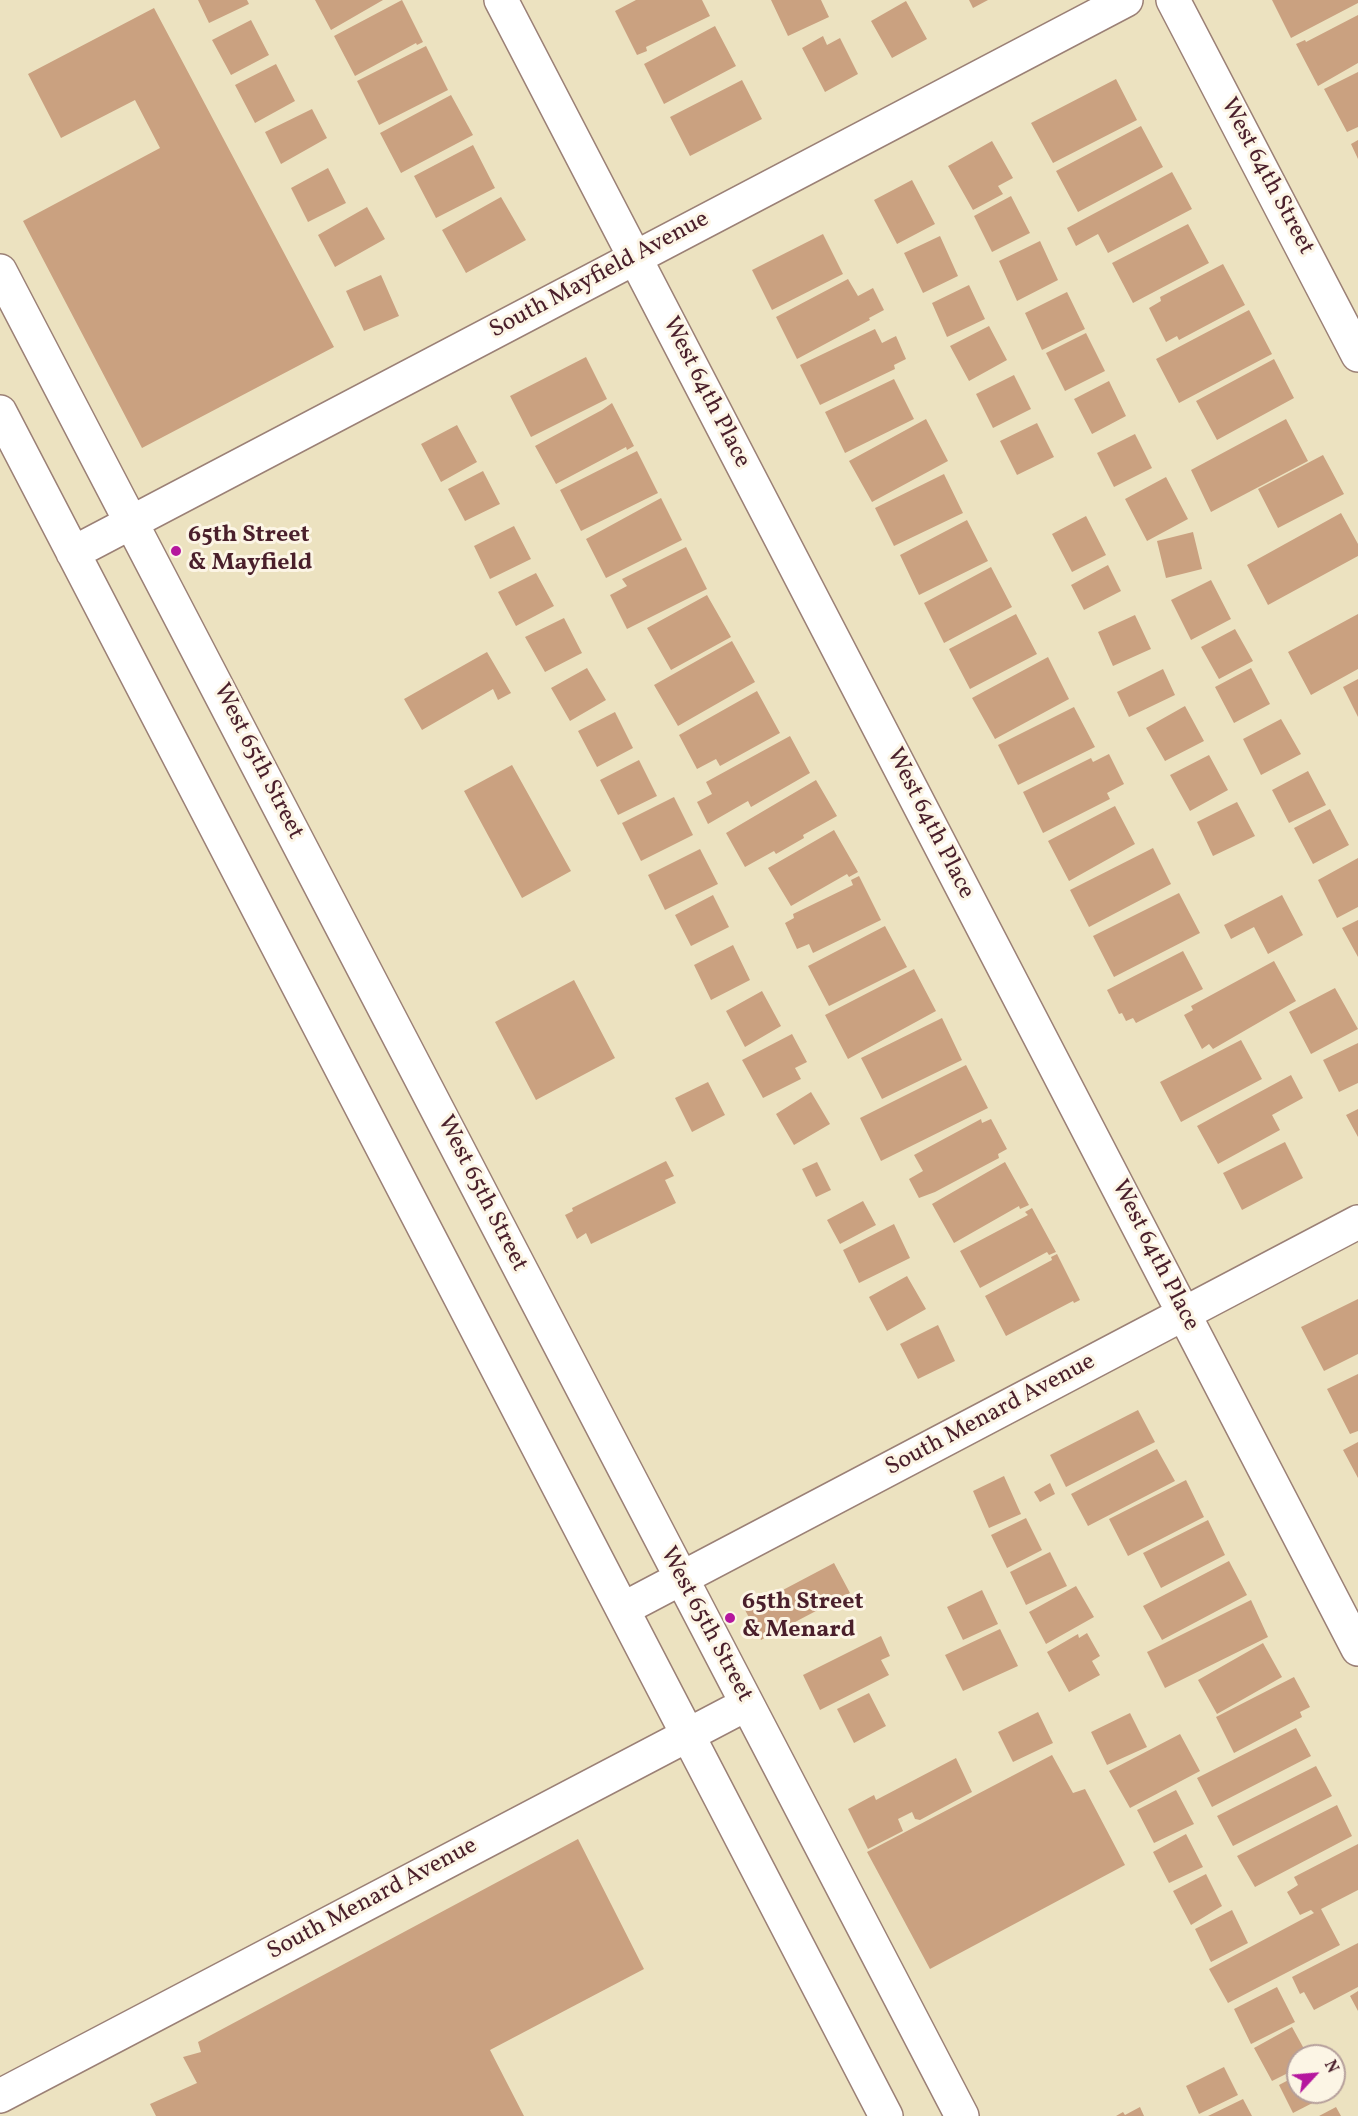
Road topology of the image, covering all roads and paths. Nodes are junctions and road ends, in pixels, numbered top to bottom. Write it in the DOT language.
graph roads {
  1 [pos="501,0"];
  2 [pos="1126,0"];
  3 [pos="1173,0"];
  4 [pos="635,258"];
  5 [pos="0,271"];
  6 [pos="1358,355"];
  7 [pos="0,412"];
  8 [pos="131,522"];
  9 [pos="73,553"];
  10 [pos="1358,1222"];
  11 [pos="1184,1314"];
  12 [pos="681,1579"];
  13 [pos="623,1609"];
  14 [pos="1358,1649"];
  15 [pos="747,1704"];
  16 [pos="688,1735"];
  17 [pos="0,2096"];
  18 [pos="886,2116"];
  19 [pos="962,2116"];
  1 -- 4 [label="street, West 64th Place"];
  2 -- 4 [label="street, South Mayfield Avenue"];
  3 -- 6 [label="street, West 64th Street"];
  4 -- 8 [label="street, South Mayfield Avenue"];
  4 -- 11 [label="street, West 64th Place"];
  5 -- 8 [label="street, West 65th Street"];
  7 -- 9 [label="street"];
  8 -- 9 [label="street, South Mayfield Avenue"];
  8 -- 12 [label="street, West 65th Street"];
  9 -- 13 [label="street"];
  10 -- 11 [label="street, South Menard Avenue"];
  11 -- 12 [label="street, South Menard Avenue"];
  11 -- 14 [label="street, West 64th Place"];
  12 -- 13 [label="street, South Menard Avenue"];
  12 -- 15 [label="street, West 65th Street"];
  13 -- 16 [label="street"];
  15 -- 16 [label="street, South Menard Avenue"];
  15 -- 19 [label="street, West 65th Street"];
  16 -- 17 [label="street, South Menard Avenue"];
  16 -- 18 [label="street"];
}
